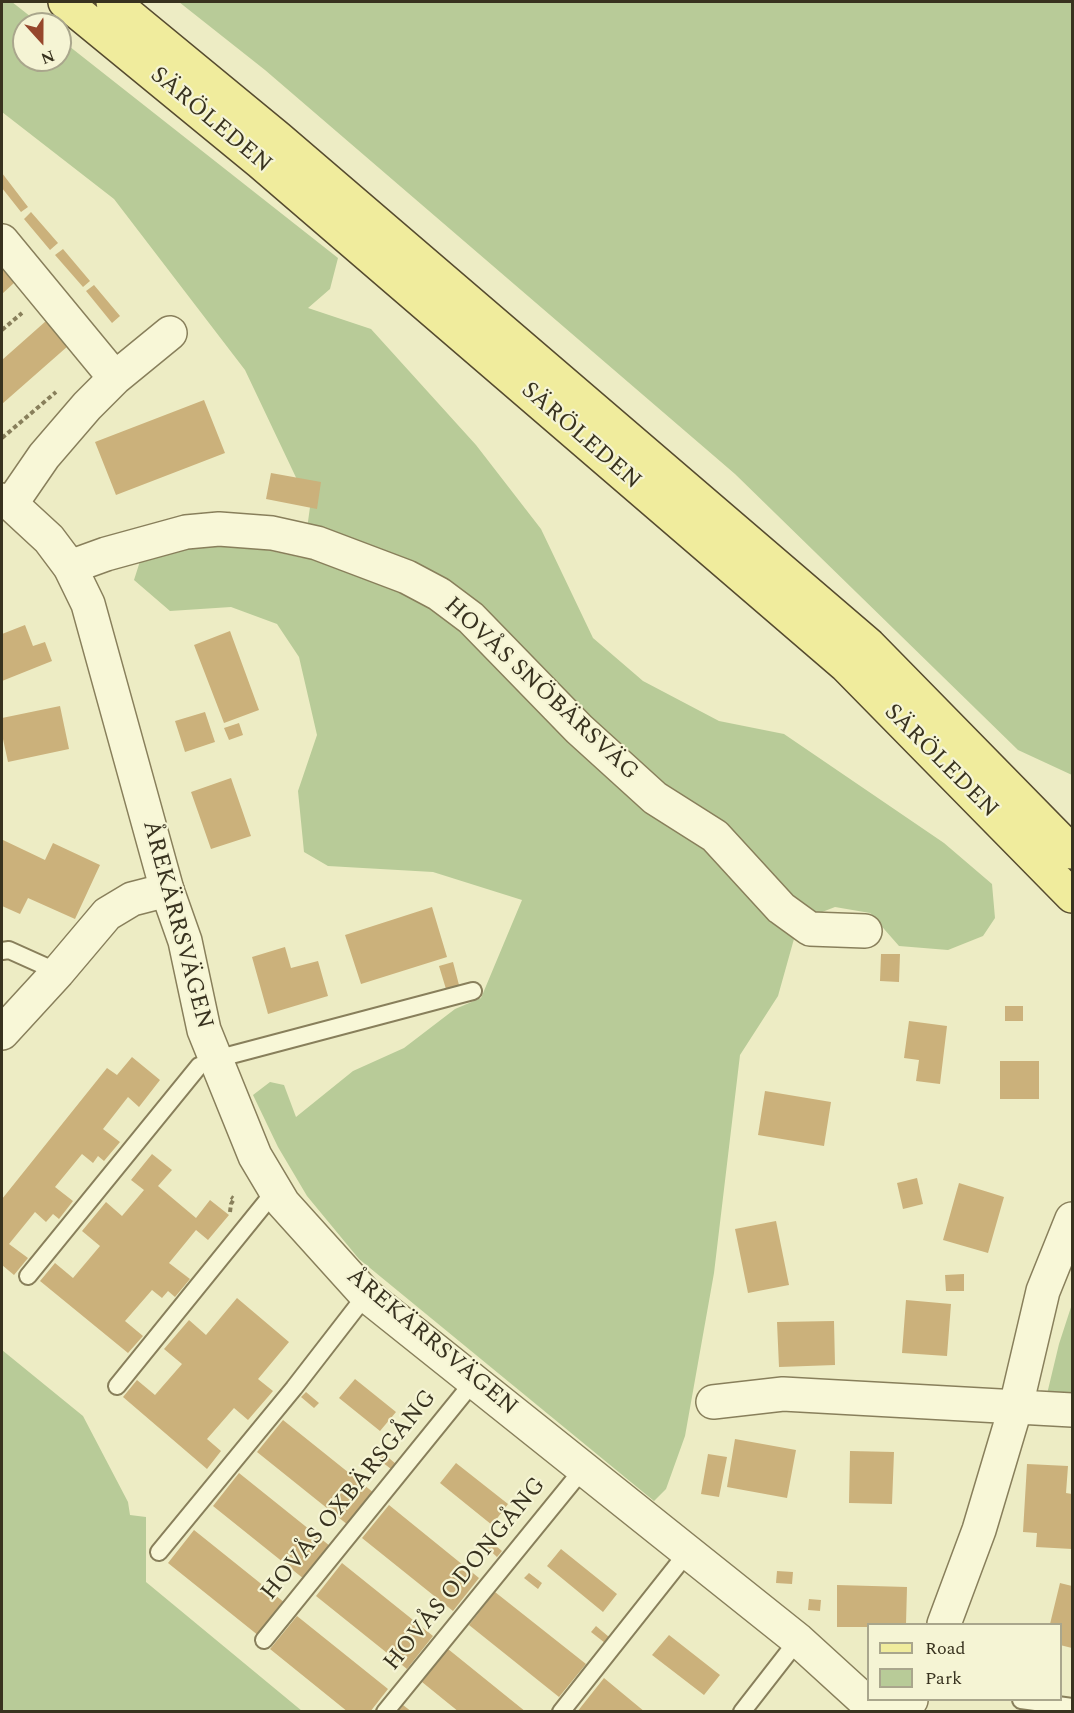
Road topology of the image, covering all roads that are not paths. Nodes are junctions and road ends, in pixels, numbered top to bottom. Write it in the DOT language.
graph roads {
  1 [pos="65,2"];
  2 [pos="113,2"];
  3 [pos="2,242"];
  4 [pos="170,333"];
  5 [pos="106,368"];
  6 [pos="6,502"];
  7 [pos="70,567"];
  8 [pos="1072,852"];
  9 [pos="167,890"];
  10 [pos="1072,896"];
  11 [pos="865,931"];
  12 [pos="2,951"];
  13 [pos="58,972"];
  14 [pos="472,991"];
  15 [pos="2,1033"];
  16 [pos="215,1060"];
  17 [pos="275,1191"];
  18 [pos="1072,1219"];
  19 [pos="28,1276"];
  20 [pos="366,1295"];
  21 [pos="474,1382"];
  22 [pos="117,1386"];
  23 [pos="713,1402"];
  24 [pos="1016,1406"];
  25 [pos="1072,1410"];
  26 [pos="583,1469"];
  27 [pos="159,1552"];
  28 [pos="687,1553"];
  29 [pos="944,1623"];
  30 [pos="264,1640"];
  31 [pos="798,1640"];
  32 [pos="910,1701"];
  33 [pos="1029,1701"];
  34 [pos="1072,1707"];
  35 [pos="385,1712"];
  36 [pos="561,1712"];
  37 [pos="741,1712"];
  38 [pos="877,1712"];
  39 [pos="898,1712"];
  1 -- 10 [label="main road, SÄRÖLEDEN"];
  2 -- 8 [label="main road, SÄRÖLEDEN"];
  3 -- 5 [label="street"];
  4 -- 5 [label="street"];
  5 -- 6 [label="street"];
  6 -- 7 [label="street, ÅREKÄRRSVÄGEN"];
  7 -- 9 [label="street, ÅREKÄRRSVÄGEN"];
  7 -- 11 [label="street, HOVÅS SNÖBÄRSVÄG"];
  9 -- 13 [label="street"];
  9 -- 16 [label="street, ÅREKÄRRSVÄGEN"];
  12 -- 13 [label="lane"];
  13 -- 15 [label="street"];
  14 -- 16 [label="lane"];
  16 -- 17 [label="street, ÅREKÄRRSVÄGEN"];
  16 -- 19 [label="lane"];
  17 -- 20 [label="street, ÅREKÄRRSVÄGEN"];
  17 -- 22 [label="lane"];
  18 -- 24 [label="street"];
  20 -- 21 [label="street, ÅREKÄRRSVÄGEN"];
  20 -- 27 [label="lane"];
  21 -- 26 [label="street, ÅREKÄRRSVÄGEN"];
  21 -- 30 [label="lane, HOVÅS OXBÄRSGÅNG"];
  23 -- 24 [label="street"];
  24 -- 25 [label="street"];
  24 -- 29 [label="street"];
  26 -- 28 [label="street, ÅREKÄRRSVÄGEN"];
  26 -- 35 [label="lane, HOVÅS ODONGÅNG"];
  28 -- 31 [label="street, ÅREKÄRRSVÄGEN"];
  28 -- 36 [label="lane"];
  31 -- 37 [label="lane"];
  31 -- 38 [label="street, ÅREKÄRRSVÄGEN"];
  32 -- 39 [label="street"];
  33 -- 34 [label="lane"];
}
